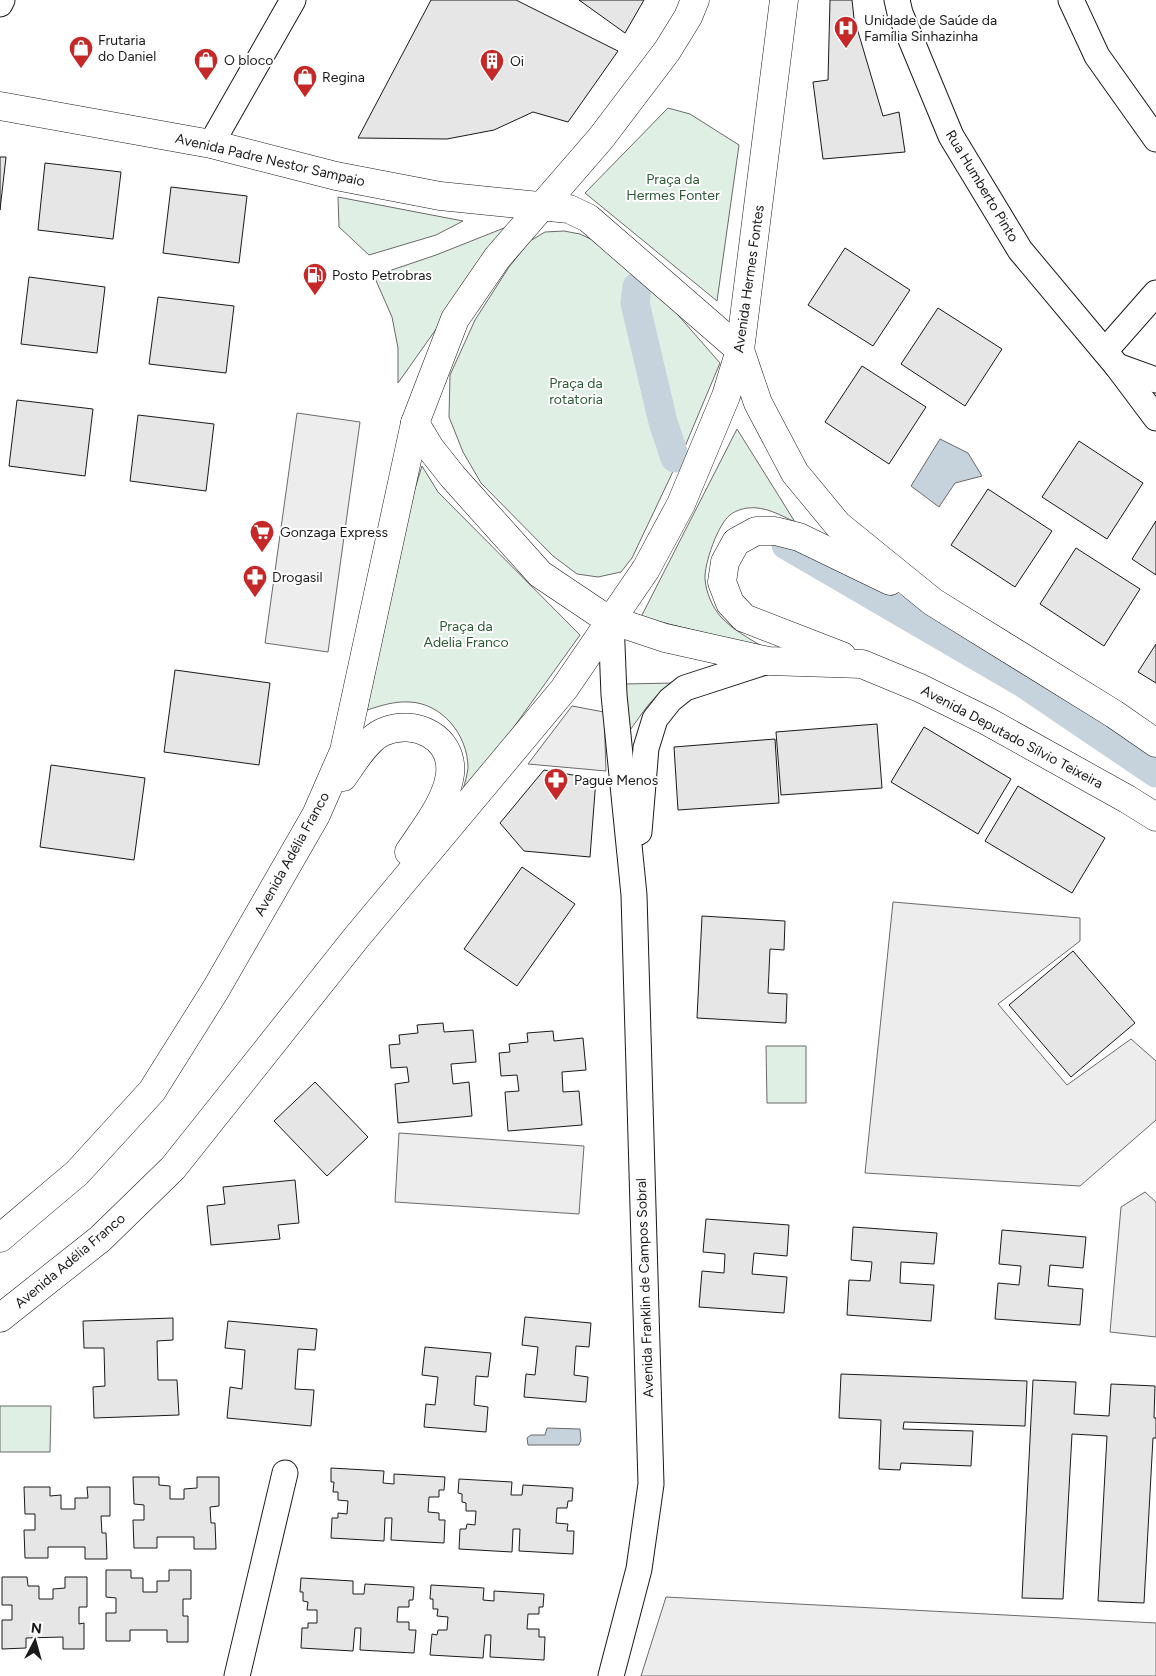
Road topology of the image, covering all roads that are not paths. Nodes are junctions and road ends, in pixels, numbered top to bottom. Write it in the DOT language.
graph roads {
  1 [pos="2,0"];
  2 [pos="293,0"];
  3 [pos="695,0"];
  4 [pos="784,0"];
  5 [pos="897,0"];
  6 [pos="1071,0"];
  7 [pos="0,4"];
  8 [pos="0,106"];
  9 [pos="1156,139"];
  10 [pos="211,144"];
  11 [pos="541,208"];
  12 [pos="1156,292"];
  13 [pos="740,350"];
  14 [pos="1111,358"];
  15 [pos="1156,380"];
  16 [pos="1154,412"];
  17 [pos="415,422"];
  18 [pos="933,602"];
  19 [pos="611,620"];
  20 [pos="768,661"];
  21 [pos="862,664"];
  22 [pos="1156,743"];
  23 [pos="316,815"];
  24 [pos="1156,817"];
  25 [pos="634,895"];
  26 [pos="356,938"];
  27 [pos="0,1238"];
  28 [pos="0,1318"];
  29 [pos="285,1473"];
  30 [pos="237,1676"];
  31 [pos="611,1676"];
  1 -- 7 [label="street"];
  2 -- 10 [label="street"];
  3 -- 11 [label="main road"];
  4 -- 13 [label="main road, Avenida Hermes Fontes"];
  5 -- 14 [label="street, Rua Humberto Pinto"];
  6 -- 9 [label="street"];
  8 -- 10 [label="main road, Avenida Padre Nestor Sampaio"];
  10 -- 11 [label="main road, Avenida Padre Nestor Sampaio"];
  11 -- 13 [label="main road"];
  11 -- 17 [label="main road, Avenida Adélia Franco"];
  12 -- 14 [label="street"];
  13 -- 18 [label="main road"];
  13 -- 19 [label="main road, Avenida Hermes Fontes"];
  14 -- 15 [label="street"];
  14 -- 16 [label="street, Rua Humberto Pinto"];
  17 -- 19 [label="main road, Avenida Deputado Sílvio Teixeira"];
  17 -- 23 [label="main road, Avenida Adélia Franco"];
  18 -- 21 [label="main road"];
  18 -- 22 [label="main road"];
  19 -- 20 [label="main road, Avenida Deputado Sílvio Teixeira"];
  19 -- 25 [label="street, Avenida Franklin de Campos Sobral"];
  19 -- 26 [label="main road, Avenida Adélia Franco"];
  20 -- 21 [label="main road, Avenida Deputado Sílvio Teixeira"];
  20 -- 25 [label="street, Avenida Franklin de Campos Sobral"];
  21 -- 24 [label="main road, Avenida Deputado Sílvio Teixeira"];
  23 -- 26 [label="main road"];
  23 -- 27 [label="main road, Avenida Adélia Franco"];
  25 -- 31 [label="street, Avenida Franklin de Campos Sobral"];
  26 -- 28 [label="main road, Avenida Adélia Franco"];
  29 -- 30 [label="street"];
}
